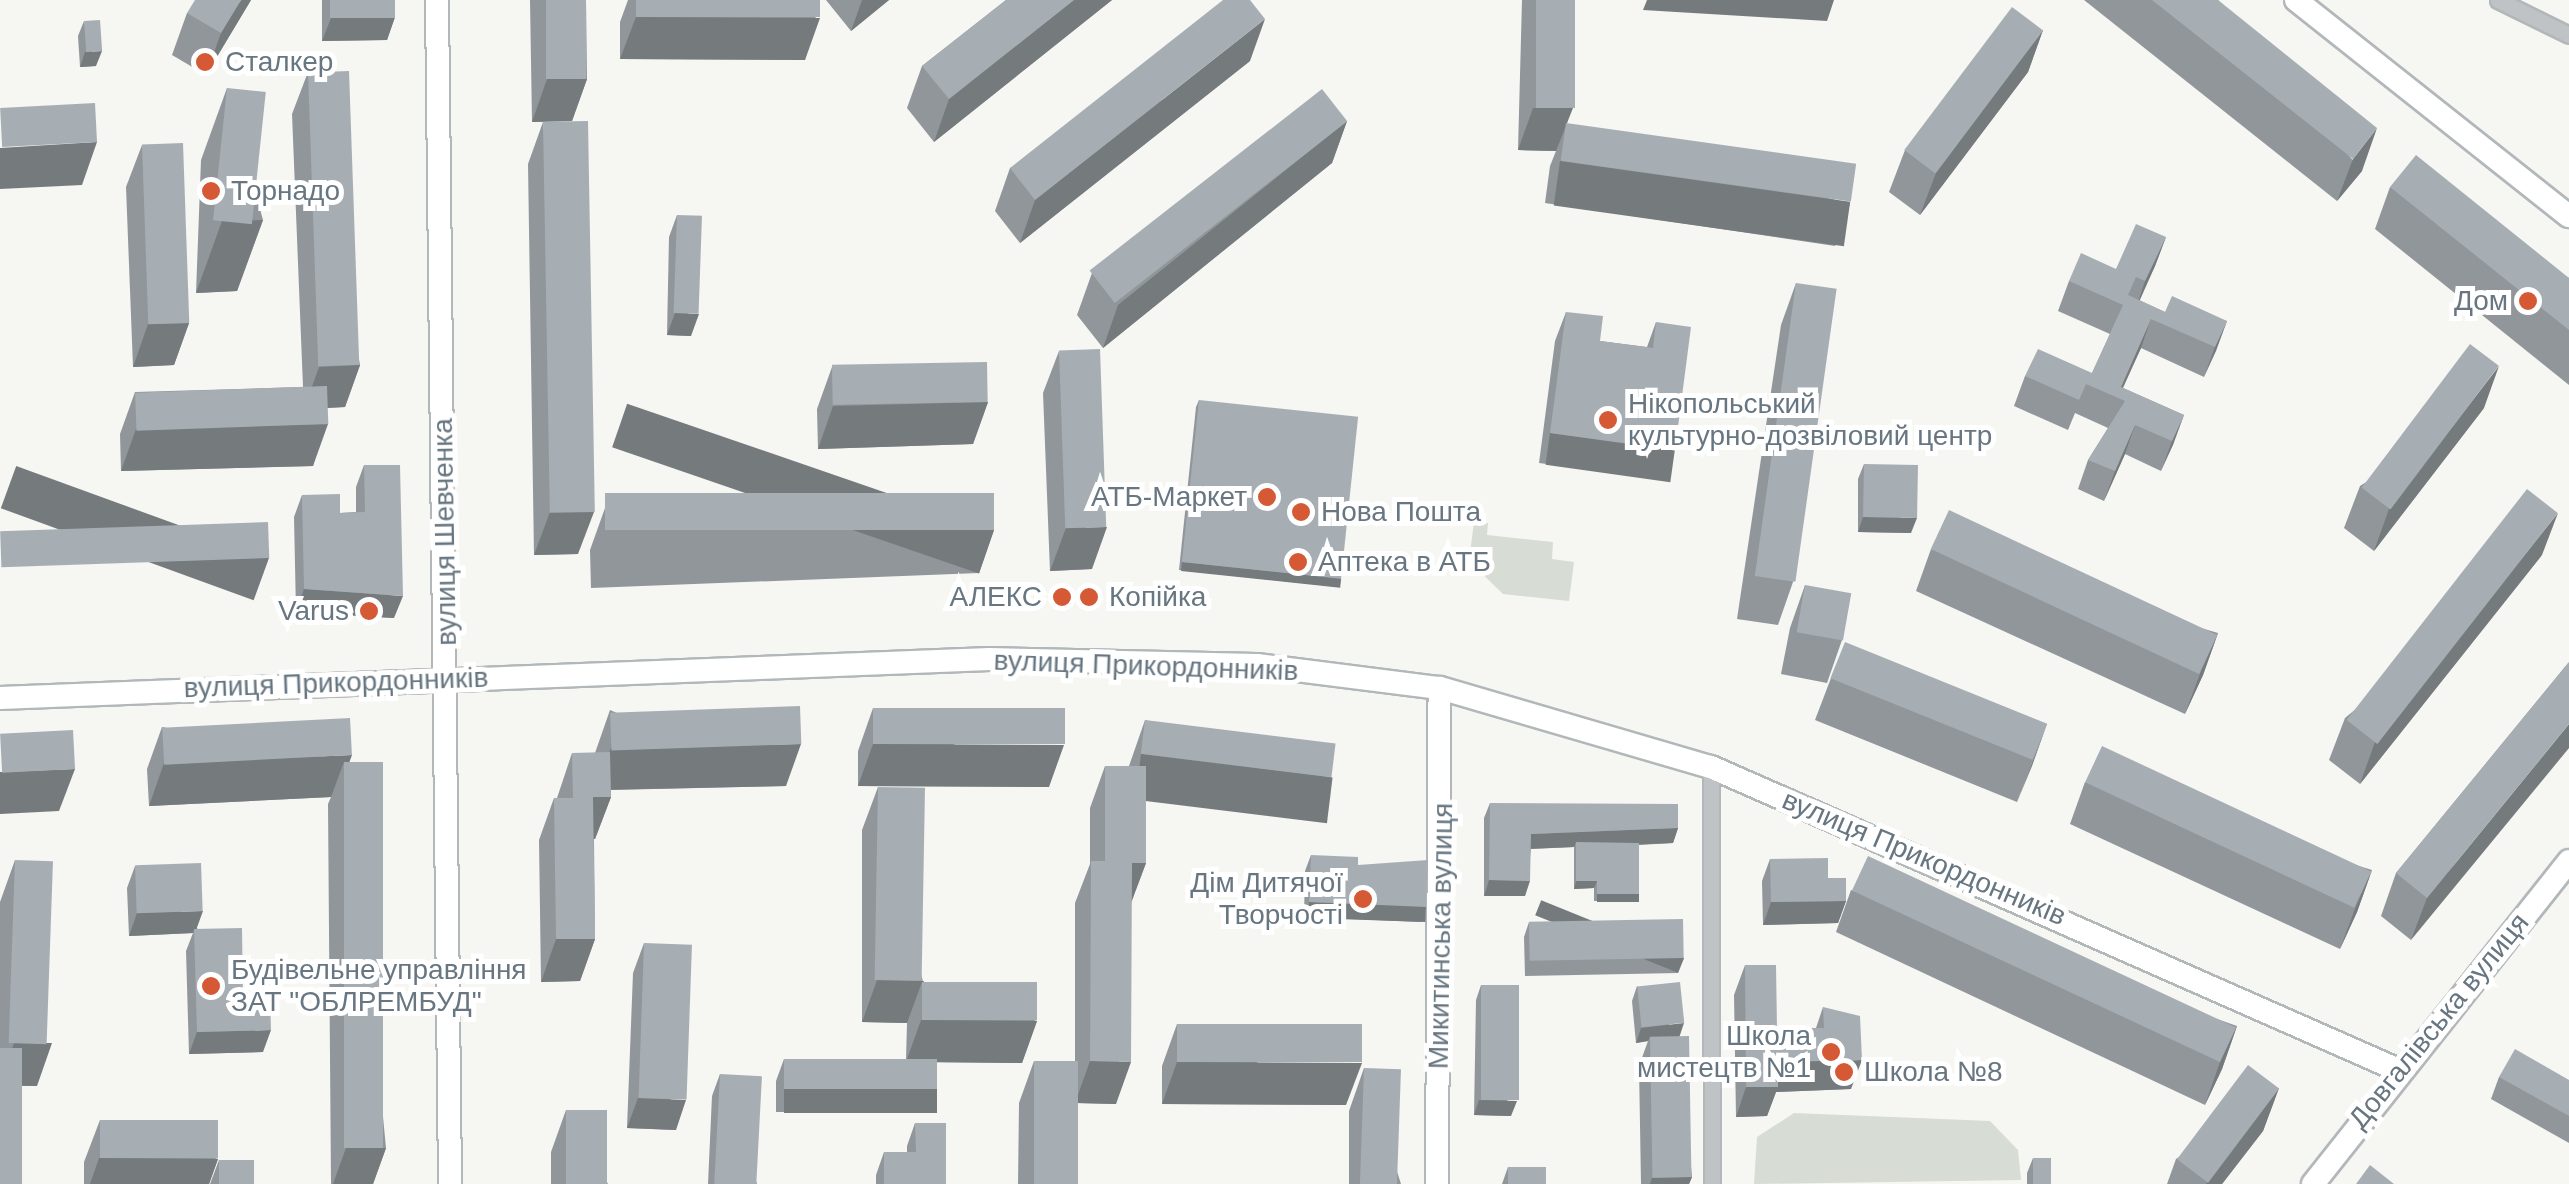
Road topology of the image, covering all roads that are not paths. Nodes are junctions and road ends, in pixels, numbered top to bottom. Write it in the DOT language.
graph roads {
  1 [pos="437,0"];
  2 [pos="2296,0"];
  3 [pos="2498,0"];
  4 [pos="2569,35"];
  5 [pos="2569,216"];
  6 [pos="447,678"];
  7 [pos="1440,688"];
  8 [pos="0,698"];
  9 [pos="1711,767"];
  10 [pos="2569,861"];
  11 [pos="2396,1069"];
  12 [pos="450,1184"];
  13 [pos="1438,1184"];
  14 [pos="1712,1184"];
  15 [pos="2313,1184"];
  1 -- 6 [label="main road, вулиця Шевченка"];
  2 -- 5 [label="main road"];
  3 -- 4 [label="street"];
  6 -- 7 [label="main road, вулиця Прикордонників"];
  6 -- 8 [label="main road, вулиця Прикордонників"];
  6 -- 12 [label="main road, вулиця Шевченка"];
  7 -- 9 [label="main road, вулиця Прикордонників"];
  7 -- 13 [label="main road, Микитинська вулиця"];
  9 -- 11 [label="main road, вулиця Прикордонників"];
  9 -- 14 [label="street"];
  10 -- 11 [label="main road, Довгалівська вулиця"];
  11 -- 15 [label="main road, Довгалівська вулиця"];
}
